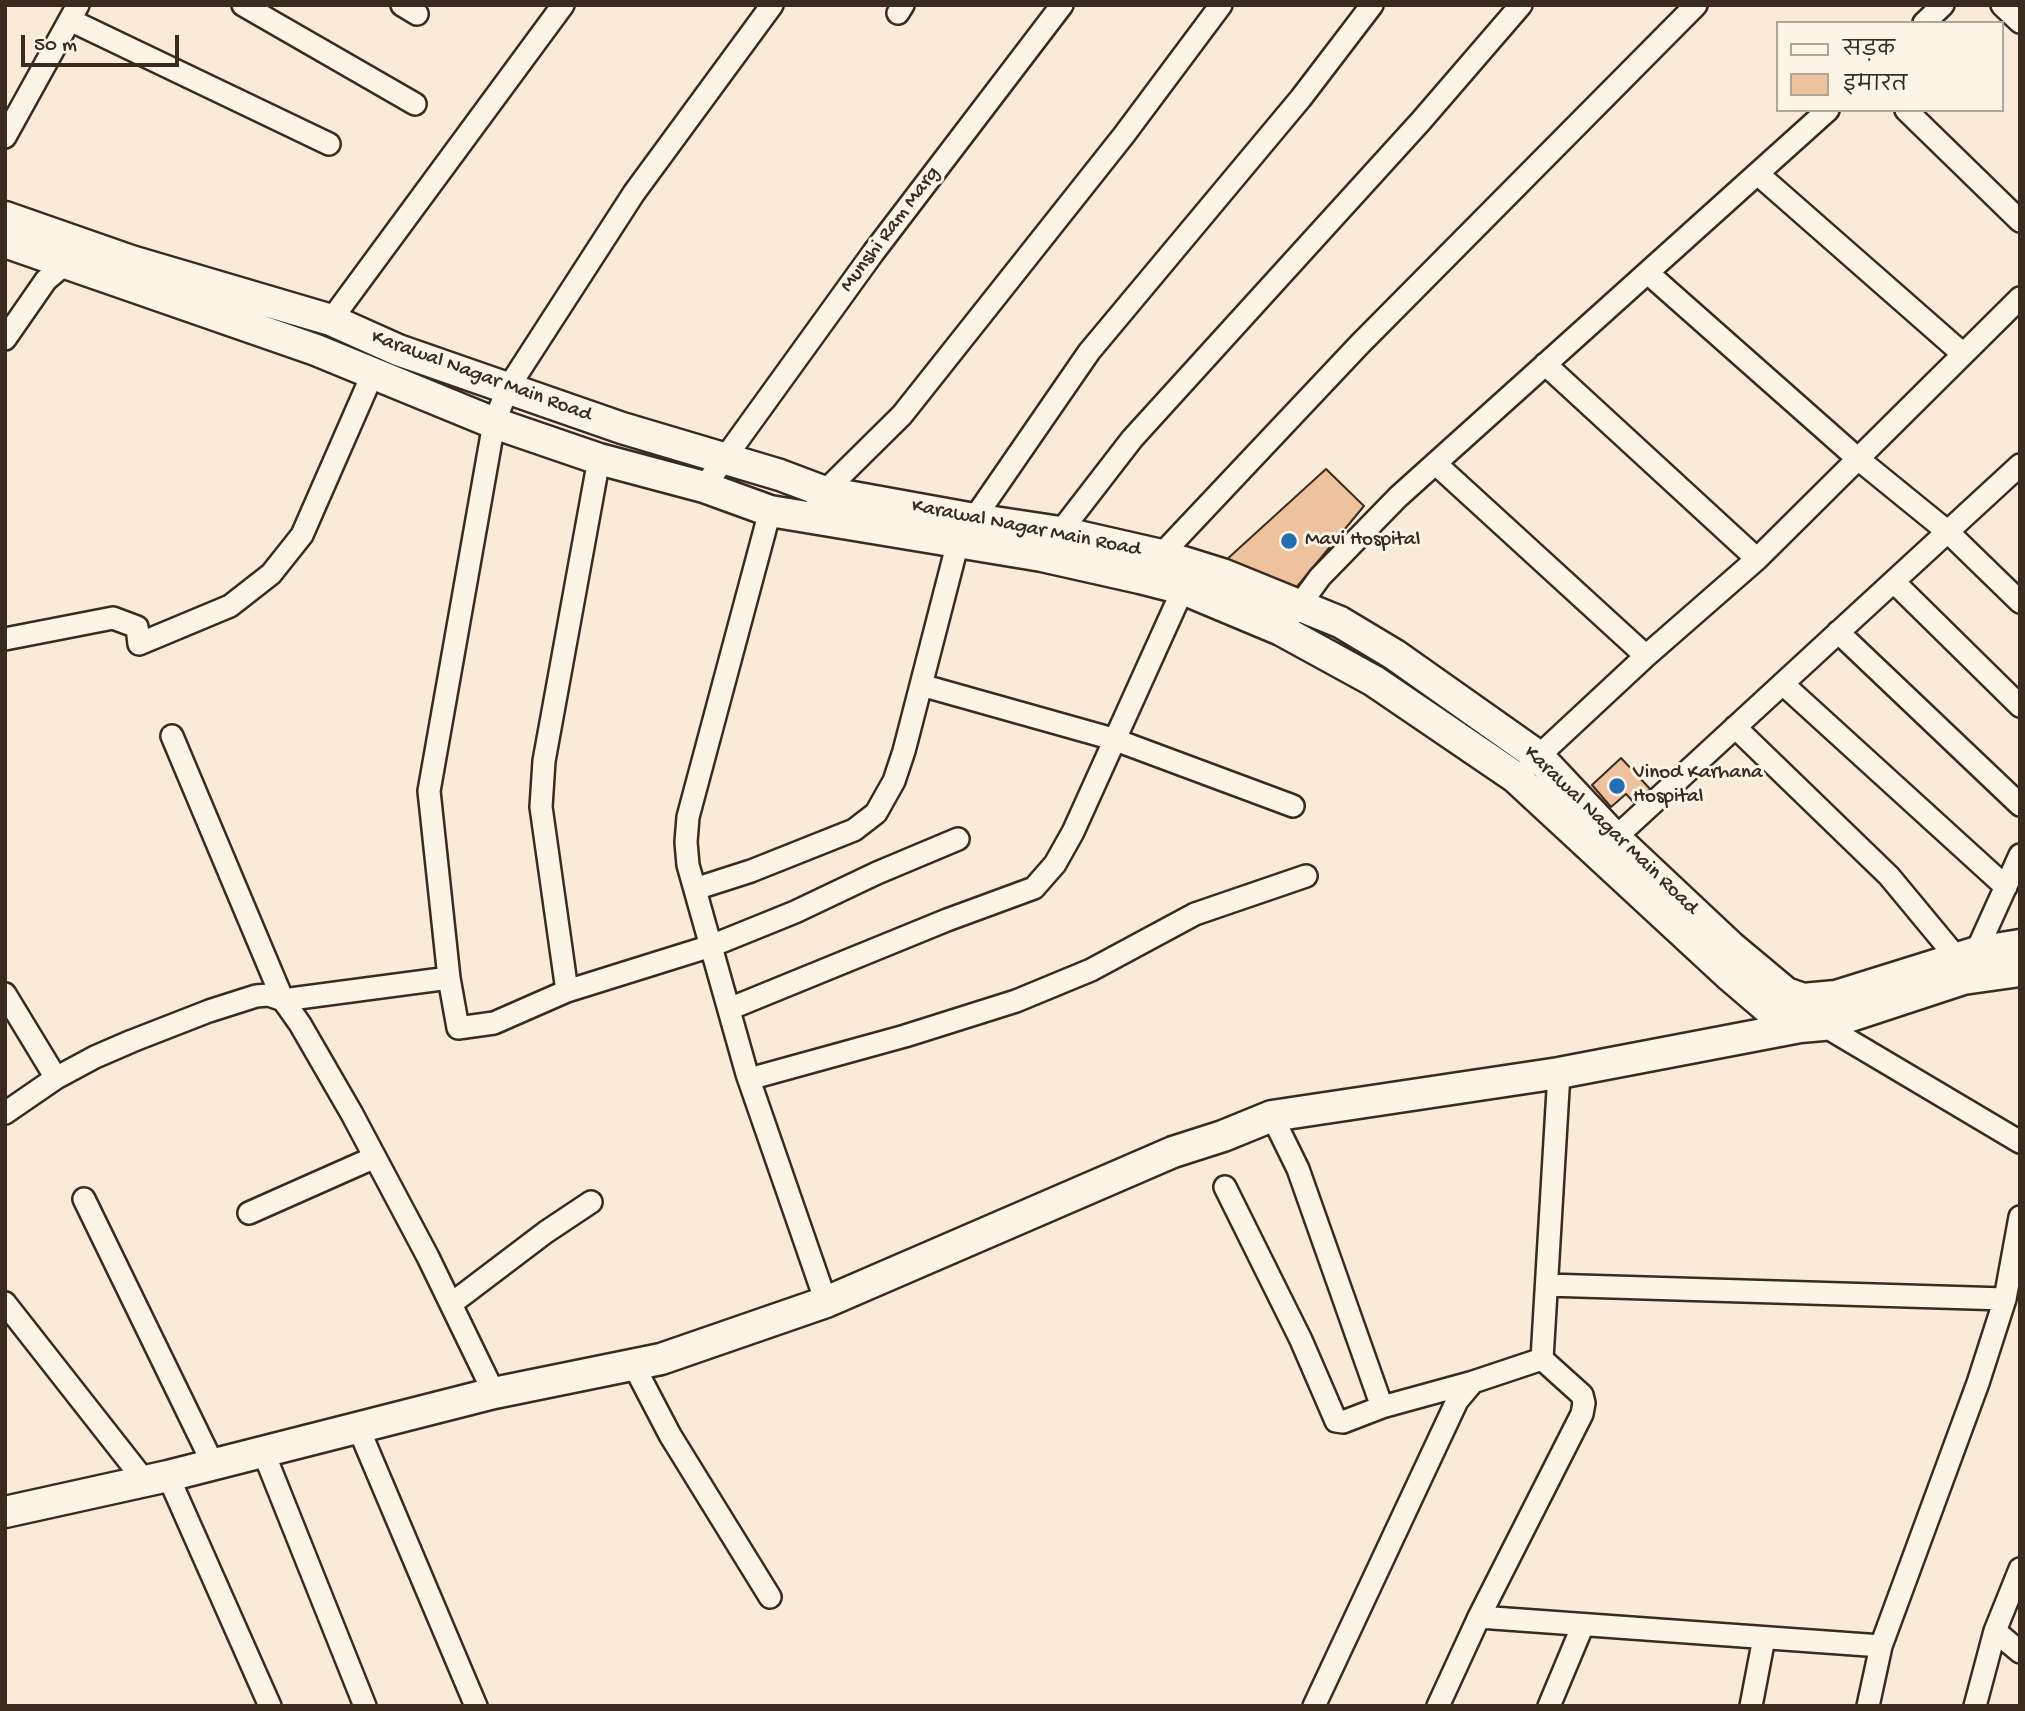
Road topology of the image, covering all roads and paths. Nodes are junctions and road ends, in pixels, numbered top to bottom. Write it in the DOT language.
graph roads {
  1 [pos="243,5"];
  2 [pos="563,5"];
  3 [pos="772,5"];
  4 [pos="1062,5"];
  5 [pos="1221,5"];
  6 [pos="1372,5"];
  7 [pos="1521,5"];
  8 [pos="1696,5"];
  9 [pos="1943,5"];
  10 [pos="2002,5"];
  11 [pos="74,13"];
  12 [pos="1926,21"];
  13 [pos="2020,22"];
  14 [pos="415,104"];
  15 [pos="1826,112"];
  16 [pos="1908,112"];
  17 [pos="5,137"];
  18 [pos="329,144"];
  19 [pos="1759,175"];
  20 [pos="5,217"];
  21 [pos="2020,222"];
  22 [pos="5,242"];
  23 [pos="66,263"];
  24 [pos="1649,274"];
  25 [pos="2020,298"];
  26 [pos="331,320"];
  27 [pos="5,339"];
  28 [pos="1962,354"];
  29 [pos="1545,364"];
  30 [pos="373,373"];
  31 [pos="508,388"];
  32 [pos="494,423"];
  33 [pos="725,458"];
  34 [pos="1857,458"];
  35 [pos="599,460"];
  36 [pos="1436,464"];
  37 [pos="2020,465"];
  38 [pos="704,487"];
  39 [pos="825,492"];
  40 [pos="770,511"];
  41 [pos="800,516"];
  42 [pos="966,531"];
  43 [pos="1060,532"];
  44 [pos="1948,532"];
  45 [pos="1042,556"];
  46 [pos="1757,559"];
  47 [pos="1156,568"];
  48 [pos="1894,582"];
  49 [pos="1184,589"];
  50 [pos="2020,602"];
  51 [pos="1299,606"];
  52 [pos="1282,630"];
  53 [pos="1838,632"];
  54 [pos="5,639"];
  55 [pos="1646,656"];
  56 [pos="1783,684"];
  57 [pos="921,685"];
  58 [pos="2020,706"];
  59 [pos="1735,727"];
  60 [pos="172,736"];
  61 [pos="1113,739"];
  62 [pos="1538,756"];
  63 [pos="1515,777"];
  64 [pos="2020,805"];
  65 [pos="1293,806"];
  66 [pos="1615,838"];
  67 [pos="958,839"];
  68 [pos="2020,855"];
  69 [pos="1306,876"];
  70 [pos="2006,887"];
  71 [pos="695,889"];
  72 [pos="2020,945"];
  73 [pos="711,946"];
  74 [pos="1966,963"];
  75 [pos="2020,971"];
  76 [pos="449,978"];
  77 [pos="567,991"];
  78 [pos="5,994"];
  79 [pos="283,1000"];
  80 [pos="729,1009"];
  81 [pos="1811,1012"];
  82 [pos="1559,1073"];
  83 [pos="56,1079"];
  84 [pos="749,1079"];
  85 [pos="5,1113"];
  86 [pos="1272,1116"];
  87 [pos="2020,1142"];
  88 [pos="373,1157"];
  89 [pos="1225,1187"];
  90 [pos="84,1199"];
  91 [pos="591,1202"];
  92 [pos="248,1213"];
  93 [pos="2020,1217"];
  94 [pos="1547,1284"];
  95 [pos="2005,1299"];
  96 [pos="826,1301"];
  97 [pos="5,1303"];
  98 [pos="451,1304"];
  99 [pos="1542,1359"];
  100 [pos="634,1366"];
  101 [pos="1473,1382"];
  102 [pos="494,1393"];
  103 [pos="1382,1407"];
  104 [pos="358,1427"];
  105 [pos="264,1451"];
  106 [pos="213,1464"];
  107 [pos="156,1478"];
  108 [pos="5,1512"];
  109 [pos="2020,1569"];
  110 [pos="770,1597"];
  111 [pos="1479,1617"];
  112 [pos="1583,1625"];
  113 [pos="1995,1631"];
  114 [pos="1764,1638"];
  115 [pos="1881,1646"];
  116 [pos="2020,1652"];
  117 [pos="270,1706"];
  118 [pos="365,1706"];
  119 [pos="475,1706"];
  120 [pos="1314,1706"];
  121 [pos="1438,1706"];
  122 [pos="1549,1706"];
  123 [pos="1751,1706"];
  124 [pos="1868,1706"];
  125 [pos="1975,1706"];
  1 -- 14 [label="street"];
  2 -- 26 [label="street"];
  3 -- 31 [label="street"];
  4 -- 33 [label="street, Munshi Ram Marg"];
  5 -- 39 [label="street"];
  6 -- 42 [label="street"];
  7 -- 43 [label="street"];
  8 -- 47 [label="street"];
  9 -- 12 [label="street"];
  10 -- 13 [label="street"];
  11 -- 17 [label="street"];
  11 -- 18 [label="street"];
  15 -- 19 [label="street"];
  16 -- 21 [label="street"];
  19 -- 24 [label="street"];
  19 -- 28 [label="street"];
  20 -- 26 [label="street, Karawal Nagar Main Road"];
  22 -- 23 [label="street, Karawal Nagar Main Road"];
  23 -- 27 [label="street"];
  23 -- 30 [label="street, Karawal Nagar Main Road"];
  24 -- 29 [label="street"];
  24 -- 34 [label="street"];
  25 -- 28 [label="street"];
  26 -- 31 [label="street, Karawal Nagar Main Road"];
  28 -- 34 [label="street"];
  29 -- 36 [label="street"];
  29 -- 46 [label="street"];
  30 -- 32 [label="street, Karawal Nagar Main Road"];
  30 -- 54 [label="street"];
  31 -- 32 [label="street"];
  31 -- 33 [label="street, Karawal Nagar Main Road"];
  32 -- 35 [label="street, Karawal Nagar Main Road"];
  32 -- 76 [label="street"];
  33 -- 38 [label="street, Munshi Ram Marg"];
  33 -- 39 [label="street, Karawal Nagar Main Road"];
  34 -- 44 [label="street"];
  34 -- 46 [label="street"];
  35 -- 38 [label="street, Karawal Nagar Main Road"];
  35 -- 77 [label="street"];
  36 -- 51 [label="street"];
  36 -- 55 [label="street"];
  37 -- 44 [label="street"];
  38 -- 40 [label="street, Karawal Nagar Main Road"];
  39 -- 41 [label="street"];
  39 -- 42 [label="street, Karawal Nagar Main Road"];
  40 -- 41 [label="street, Karawal Nagar Main Road"];
  40 -- 71 [label="street"];
  41 -- 42 [label="street, Karawal Nagar Main Road"];
  42 -- 43 [label="street, Karawal Nagar Main Road"];
  42 -- 45 [label="street, Karawal Nagar Main Road"];
  42 -- 57 [label="street"];
  43 -- 45 [label="street"];
  43 -- 47 [label="street, Karawal Nagar Main Road"];
  44 -- 48 [label="street"];
  44 -- 50 [label="street"];
  45 -- 47 [label="street, Karawal Nagar Main Road"];
  46 -- 55 [label="street"];
  47 -- 49 [label="street, Karawal Nagar Main Road"];
  47 -- 51 [label="street, Karawal Nagar Main Road"];
  48 -- 53 [label="street"];
  48 -- 58 [label="street"];
  49 -- 52 [label="street, Karawal Nagar Main Road"];
  49 -- 61 [label="street"];
  51 -- 52 [label="street"];
  51 -- 62 [label="street, Karawal Nagar Main Road"];
  52 -- 63 [label="street, Karawal Nagar Main Road"];
  53 -- 56 [label="street"];
  53 -- 64 [label="street"];
  55 -- 62 [label="street"];
  56 -- 59 [label="street"];
  56 -- 70 [label="street"];
  57 -- 61 [label="street"];
  57 -- 71 [label="street"];
  59 -- 66 [label="street"];
  59 -- 74 [label="street"];
  60 -- 79 [label="street"];
  61 -- 65 [label="street"];
  61 -- 80 [label="street"];
  62 -- 63 [label="street"];
  62 -- 66 [label="street, Karawal Nagar Main Road"];
  63 -- 81 [label="street, Karawal Nagar Main Road"];
  66 -- 81 [label="street, Karawal Nagar Main Road"];
  67 -- 73 [label="street"];
  68 -- 70 [label="street"];
  69 -- 84 [label="street"];
  70 -- 74 [label="street"];
  71 -- 73 [label="street"];
  72 -- 74 [label="street"];
  73 -- 77 [label="street"];
  73 -- 80 [label="street"];
  74 -- 75 [label="street"];
  74 -- 81 [label="street"];
  76 -- 77 [label="street"];
  76 -- 79 [label="street"];
  78 -- 83 [label="street"];
  79 -- 83 [label="street"];
  79 -- 88 [label="street"];
  80 -- 84 [label="street"];
  81 -- 82 [label="street"];
  81 -- 87 [label="street"];
  82 -- 86 [label="street"];
  82 -- 94 [label="street"];
  83 -- 85 [label="street"];
  84 -- 96 [label="street"];
  86 -- 96 [label="street"];
  86 -- 103 [label="street"];
  88 -- 92 [label="street"];
  88 -- 98 [label="street"];
  89 -- 103 [label="street"];
  90 -- 106 [label="street"];
  91 -- 98 [label="street"];
  93 -- 95 [label="street"];
  94 -- 95 [label="street"];
  94 -- 99 [label="street"];
  95 -- 115 [label="street"];
  96 -- 100 [label="street"];
  97 -- 107 [label="street"];
  98 -- 102 [label="street"];
  99 -- 101 [label="street"];
  99 -- 111 [label="street"];
  100 -- 102 [label="street"];
  100 -- 110 [label="street"];
  101 -- 103 [label="street"];
  101 -- 120 [label="street"];
  102 -- 104 [label="street"];
  104 -- 105 [label="street"];
  104 -- 119 [label="street"];
  105 -- 106 [label="street"];
  105 -- 118 [label="street"];
  106 -- 107 [label="street"];
  107 -- 108 [label="street"];
  107 -- 117 [label="street"];
  109 -- 113 [label="street"];
  111 -- 112 [label="street"];
  111 -- 121 [label="street"];
  112 -- 114 [label="street"];
  112 -- 122 [label="street"];
  113 -- 116 [label="street"];
  113 -- 125 [label="street"];
  114 -- 115 [label="street"];
  114 -- 123 [label="street"];
  115 -- 124 [label="street"];
}
